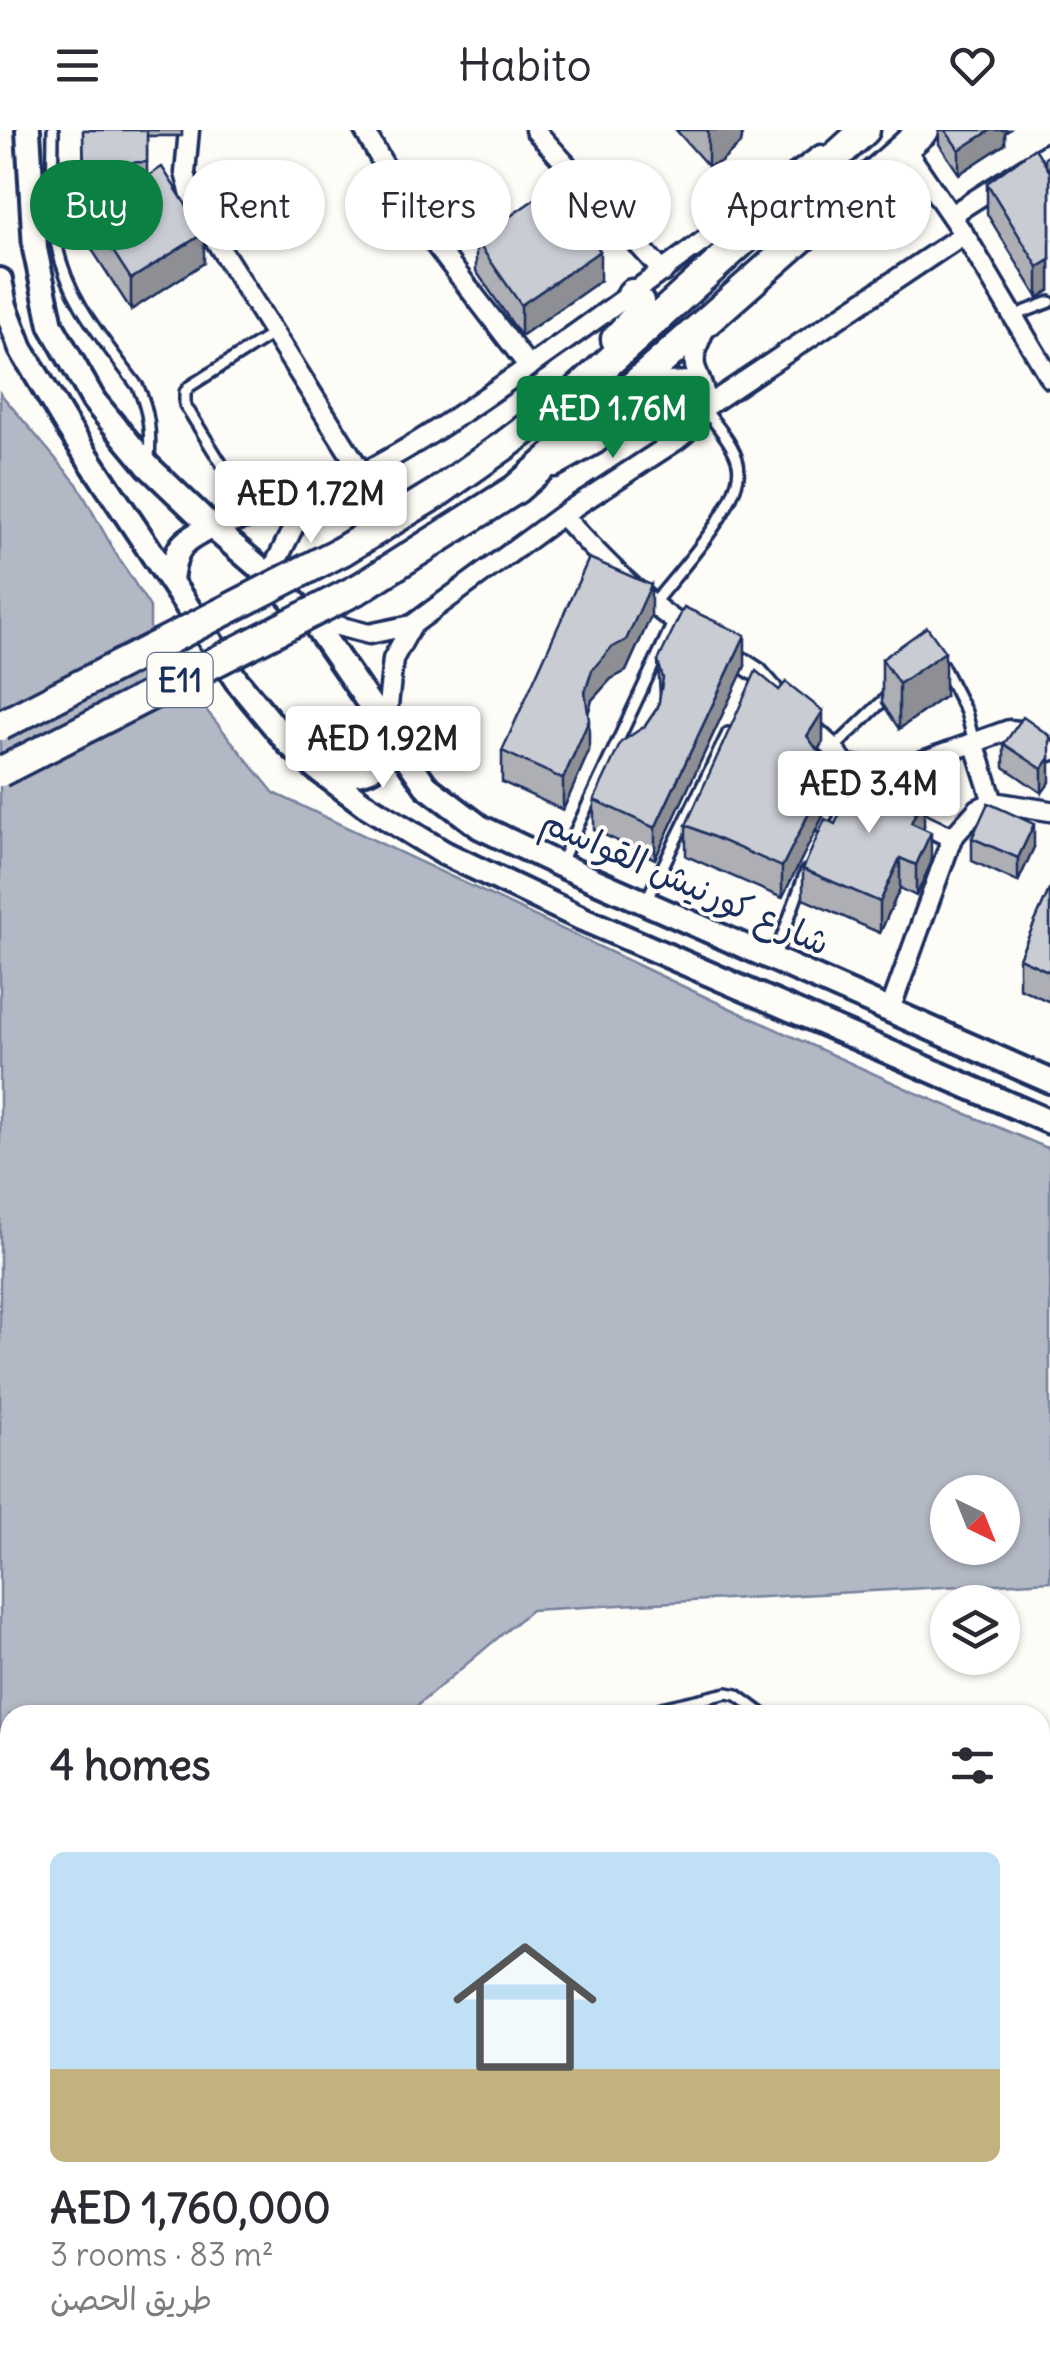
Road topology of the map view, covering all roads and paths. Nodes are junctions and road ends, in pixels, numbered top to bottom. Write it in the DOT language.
graph roads {
  1 [pos="28,130"];
  2 [pos="53,130"];
  3 [pos="189,130"];
  4 [pos="364,130"];
  5 [pos="536,130"];
  6 [pos="856,130"];
  7 [pos="865,130"];
  8 [pos="550,137"];
  9 [pos="914,138"];
  10 [pos="1050,152"];
  11 [pos="951,215"];
  12 [pos="964,234"];
  13 [pos="663,272"];
  14 [pos="0,280"];
  15 [pos="632,294"];
  16 [pos="1050,302"];
  17 [pos="1013,316"];
  18 [pos="708,322"];
  19 [pos="274,333"];
  20 [pos="529,367"];
  21 [pos="1050,378"];
  22 [pos="703,388"];
  23 [pos="704,408"];
  24 [pos="222,464"];
  25 [pos="148,466"];
  26 [pos="362,474"];
  27 [pos="516,489"];
  28 [pos="318,494"];
  29 [pos="562,515"];
  30 [pos="212,527"];
  31 [pos="342,551"];
  32 [pos="269,576"];
  33 [pos="171,581"];
  34 [pos="654,603"];
  35 [pos="311,619"];
  36 [pos="674,622"];
  37 [pos="412,624"];
  38 [pos="925,661"];
  39 [pos="758,672"];
  40 [pos="898,686"];
  41 [pos="749,690"];
  42 [pos="386,725"];
  43 [pos="0,726"];
  44 [pos="732,726"];
  45 [pos="974,742"];
  46 [pos="833,748"];
  47 [pos="1050,751"];
  48 [pos="845,765"];
  49 [pos="317,769"];
  50 [pos="0,772"];
  51 [pos="857,788"];
  52 [pos="993,802"];
  53 [pos="889,808"];
  54 [pos="1050,810"];
  55 [pos="819,836"];
  56 [pos="952,838"];
  57 [pos="812,853"];
  58 [pos="560,865"];
  59 [pos="645,902"];
  60 [pos="774,959"];
  61 [pos="890,1010"];
  62 [pos="1050,1081"];
  63 [pos="1050,1122"];
  64 [pos="682,1704"];
  65 [pos="677,1705"];
  66 [pos="749,1705"];
  1 -- 25 [label="main road, شارع كورنيش القواسم"];
  2 -- 25 [label="lane"];
  3 -- 19 [label="street"];
  4 -- 20 [label="street"];
  5 -- 8 [label="street"];
  6 -- 13 [label="street"];
  7 -- 31 [label="main road, E11"];
  8 -- 13 [label="street"];
  9 -- 11 [label="street"];
  9 -- 18 [label="main road, E11"];
  10 -- 11 [label="street"];
  11 -- 12 [label="street"];
  12 -- 17 [label="street"];
  12 -- 23 [label="street"];
  13 -- 15 [label="street"];
  14 -- 33 [label="main road"];
  15 -- 20 [label="street"];
  15 -- 31 [label="main road"];
  16 -- 17 [label="lane"];
  17 -- 21 [label="street"];
  18 -- 22 [label="street"];
  18 -- 27 [label="main road, E11"];
  19 -- 24 [label="lane"];
  19 -- 26 [label="street"];
  20 -- 26 [label="street"];
  22 -- 23 [label="street"];
  22 -- 27 [label="street"];
  23 -- 29 [label="street"];
  23 -- 34 [label="lane"];
  25 -- 30 [label="main road, شارع كورنيش القواسم"];
  26 -- 28 [label="street"];
  27 -- 50 [label="main road, E11, bridge"];
  28 -- 30 [label="street"];
  28 -- 32 [label="street"];
  29 -- 34 [label="street"];
  29 -- 37 [label="street"];
  30 -- 32 [label="main road, شارع كورنيش القواسم"];
  30 -- 33 [label="main road"];
  31 -- 43 [label="main road, E11, bridge"];
  32 -- 35 [label="main road, شارع كورنيش القواسم"];
  33 -- 49 [label="main road"];
  34 -- 36 [label="street"];
  35 -- 37 [label="street"];
  35 -- 42 [label="main road, شارع كورنيش القواسم"];
  36 -- 39 [label="street"];
  36 -- 58 [label="lane"];
  37 -- 42 [label="street"];
  38 -- 45 [label="lane"];
  39 -- 41 [label="lane"];
  39 -- 46 [label="street"];
  40 -- 46 [label="lane"];
  42 -- 49 [label="main road"];
  42 -- 58 [label="main road, شارع كورنيش القواسم"];
  44 -- 59 [label="lane"];
  45 -- 47 [label="street"];
  45 -- 48 [label="street"];
  45 -- 52 [label="street"];
  46 -- 48 [label="street"];
  48 -- 51 [label="street"];
  48 -- 55 [label="lane"];
  49 -- 63 [label="main road"];
  52 -- 54 [label="street"];
  52 -- 56 [label="street"];
  53 -- 56 [label="street"];
  56 -- 61 [label="street"];
  57 -- 60 [label="lane"];
  58 -- 59 [label="main road, شارع كورنيش القواسم"];
  59 -- 60 [label="main road, شارع كورنيش القواسم"];
  60 -- 61 [label="main road, شارع كورنيش القواسم"];
  61 -- 62 [label="main road, شارع كورنيش القواسم"];
  64 -- 65 [label="lane"];
  64 -- 66 [label="lane"];
}
